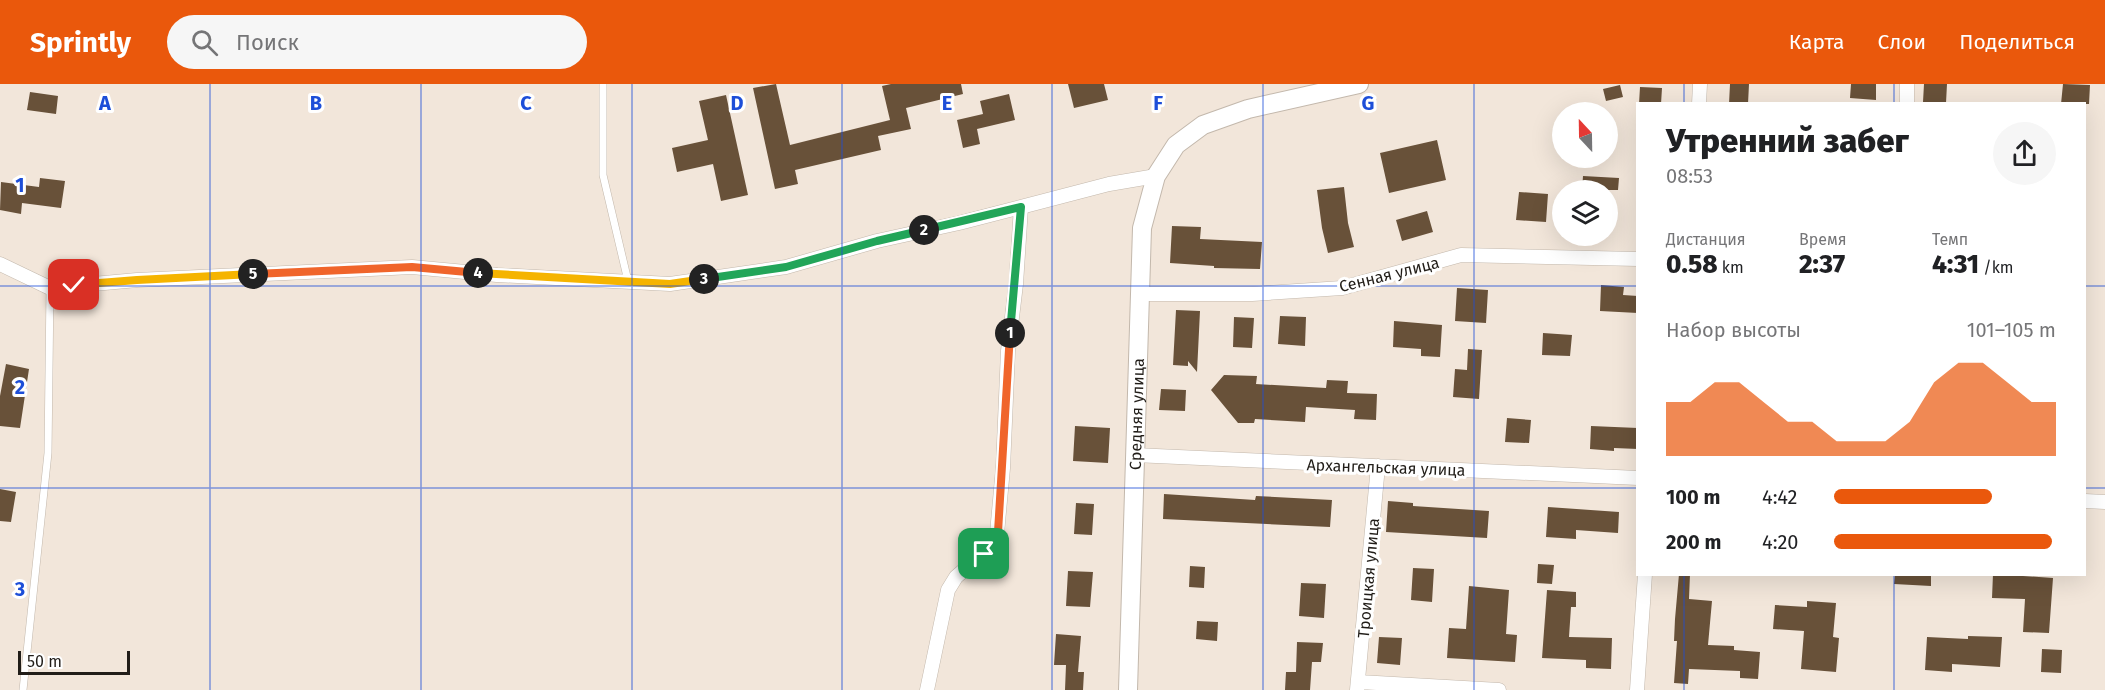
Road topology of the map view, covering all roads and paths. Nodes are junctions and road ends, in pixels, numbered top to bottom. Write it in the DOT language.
graph roads {
  1 [pos="603,84"];
  2 [pos="1359,84"];
  3 [pos="1700,84"];
  4 [pos="1907,84"];
  5 [pos="1699,102"];
  6 [pos="1906,102"];
  7 [pos="1156,176"];
  8 [pos="1021,207"];
  9 [pos="1636,259"];
  10 [pos="0,264"];
  11 [pos="628,281"];
  12 [pos="50,288"];
  13 [pos="1139,294"];
  14 [pos="1134,455"];
  15 [pos="1378,466"];
  16 [pos="1636,478"];
  17 [pos="2086,501"];
  18 [pos="2105,502"];
  19 [pos="1645,576"];
  20 [pos="1358,686"];
  21 [pos="23,690"];
  22 [pos="927,690"];
  23 [pos="1128,690"];
  24 [pos="1499,690"];
  25 [pos="1637,690"];
  1 -- 11 [label="lane"];
  2 -- 7 [label="street, Средняя улица"];
  3 -- 5 [label="street"];
  4 -- 6 [label="street"];
  7 -- 8 [label="street"];
  7 -- 13 [label="street, Средняя улица"];
  8 -- 11 [label="street"];
  8 -- 22 [label="street"];
  9 -- 13 [label="street, Сенная улица"];
  10 -- 12 [label="street"];
  11 -- 12 [label="street"];
  12 -- 21 [label="lane"];
  13 -- 14 [label="street, Средняя улица"];
  14 -- 15 [label="street, Архангельская улица"];
  14 -- 23 [label="street, Средняя улица"];
  15 -- 16 [label="street, Архангельская улица"];
  15 -- 20 [label="street, Троицкая улица"];
  17 -- 18 [label="street"];
  19 -- 25 [label="street"];
  20 -- 24 [label="street"];
}
